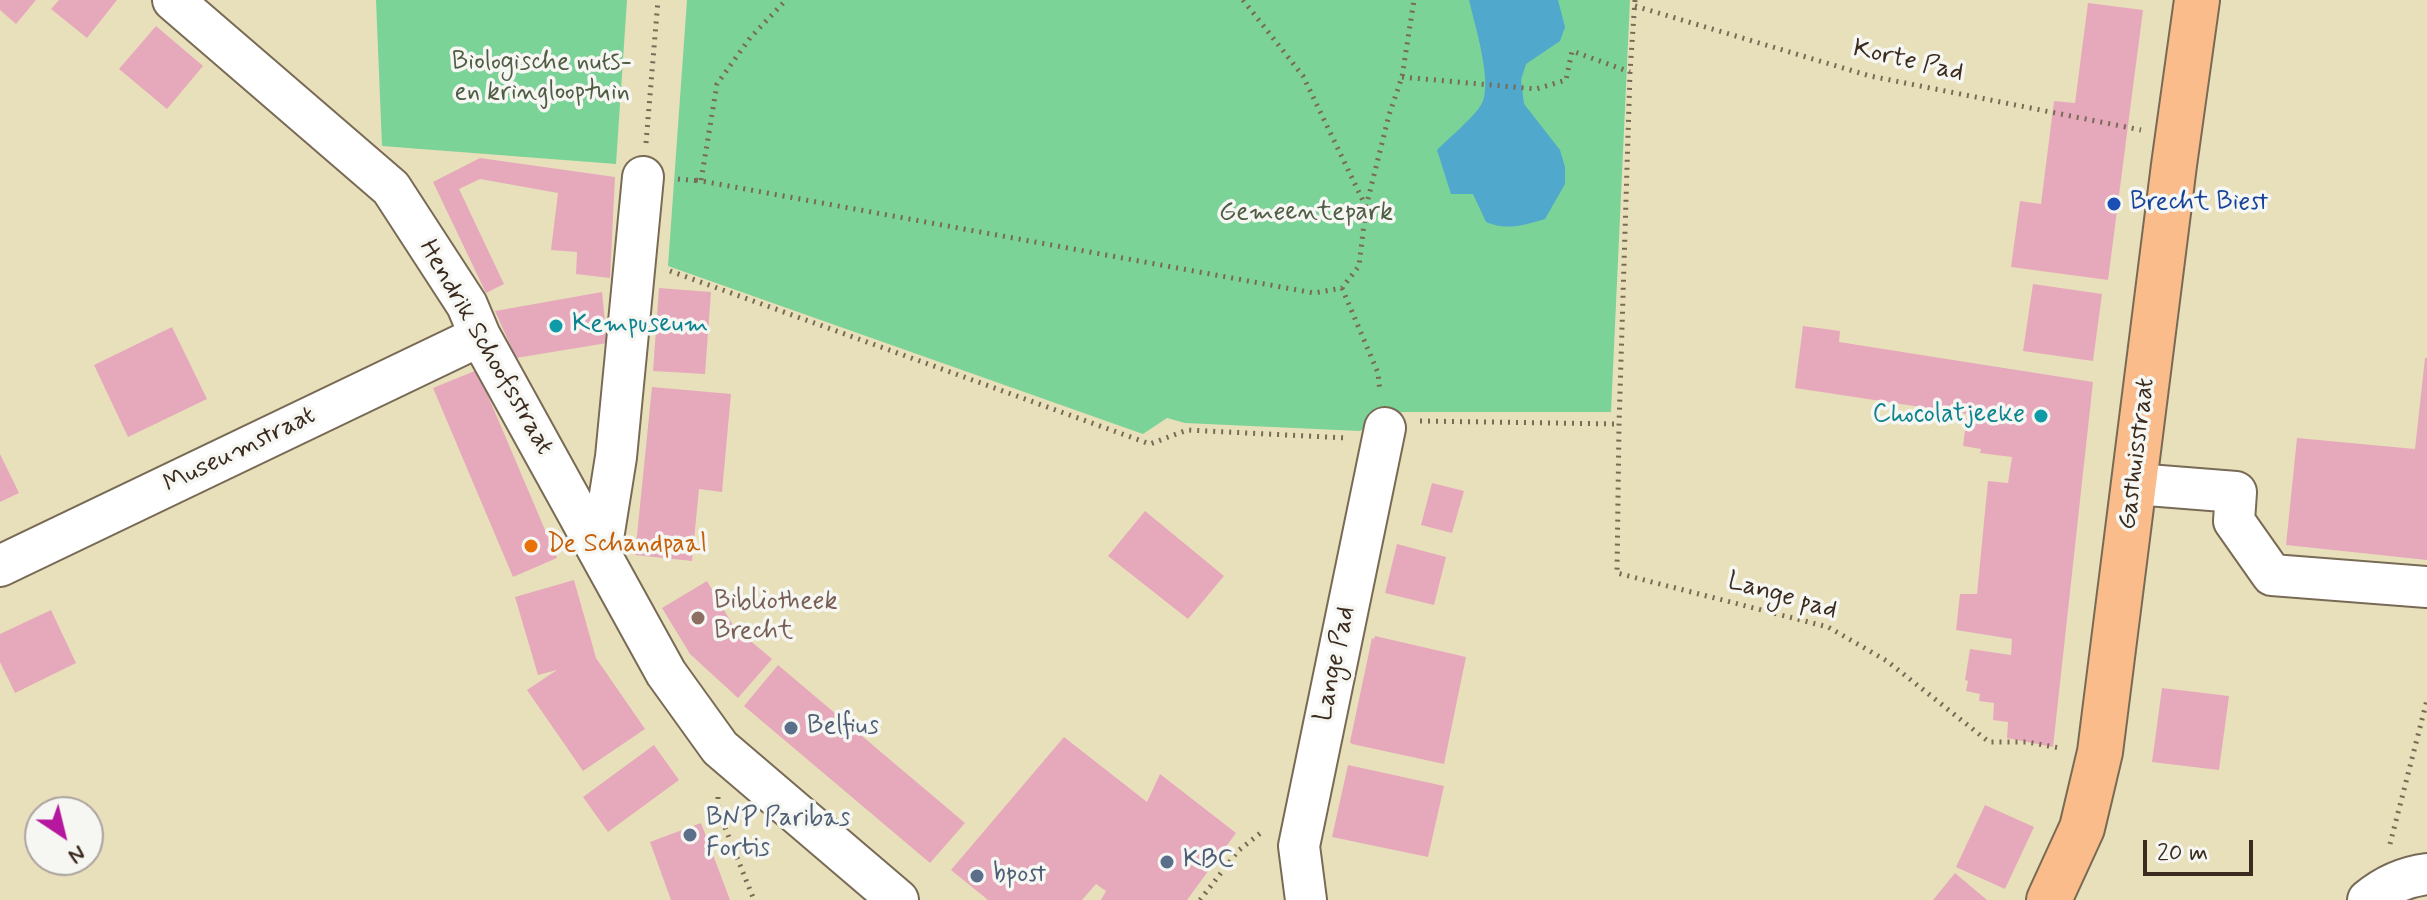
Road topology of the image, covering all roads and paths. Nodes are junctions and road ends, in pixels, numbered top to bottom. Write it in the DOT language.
graph roads {
  1 [pos="173,0"];
  2 [pos="658,0"];
  3 [pos="786,0"];
  4 [pos="1243,0"];
  5 [pos="1414,0"];
  6 [pos="2197,0"];
  7 [pos="1635,3"];
  8 [pos="1630,72"];
  9 [pos="1402,77"];
  10 [pos="2177,138"];
  11 [pos="643,177"];
  12 [pos="1366,207"];
  13 [pos="635,268"];
  14 [pos="1342,288"];
  15 [pos="480,336"];
  16 [pos="1619,424"];
  17 [pos="1385,428"];
  18 [pos="2135,484"];
  19 [pos="601,551"];
  20 [pos="0,566"];
  21 [pos="2427,587"];
  22 [pos="2427,700"];
  23 [pos="720,748"];
  24 [pos="2100,752"];
  25 [pos="1309,797"];
  26 [pos="2427,874"];
  27 [pos="2373,896"];
  28 [pos="754,900"];
  29 [pos="898,900"];
  30 [pos="1200,900"];
  31 [pos="1306,900"];
  32 [pos="2049,900"];
  1 -- 15 [label="street, Hendrik Schoofsstraat"];
  2 -- 11 [label="path"];
  3 -- 14 [label="path"];
  4 -- 12 [label="path"];
  5 -- 9 [label="path"];
  6 -- 10 [label="main road, Gasthuisstraat"];
  7 -- 8 [label="path"];
  7 -- 10 [label="path, Korte Pad"];
  8 -- 9 [label="path"];
  8 -- 16 [label="path"];
  9 -- 12 [label="path"];
  10 -- 18 [label="main road, Gasthuisstraat"];
  11 -- 13 [label="street"];
  12 -- 14 [label="path"];
  13 -- 17 [label="path"];
  13 -- 19 [label="street"];
  14 -- 17 [label="path"];
  15 -- 19 [label="street, Hendrik Schoofsstraat"];
  15 -- 20 [label="street, Museumstraat"];
  16 -- 17 [label="path"];
  16 -- 24 [label="path, Lange pad"];
  17 -- 25 [label="street, Lange Pad"];
  18 -- 21 [label="street"];
  18 -- 24 [label="main road, Gasthuisstraat"];
  19 -- 23 [label="street, Hendrik Schoofsstraat"];
  22 -- 27 [label="path"];
  23 -- 28 [label="path"];
  23 -- 29 [label="street, Hendrik Schoofsstraat"];
  24 -- 32 [label="main road, Gasthuisstraat"];
  25 -- 30 [label="path"];
  25 -- 31 [label="street, Lange Pad"];
  26 -- 27 [label="street"];
}
